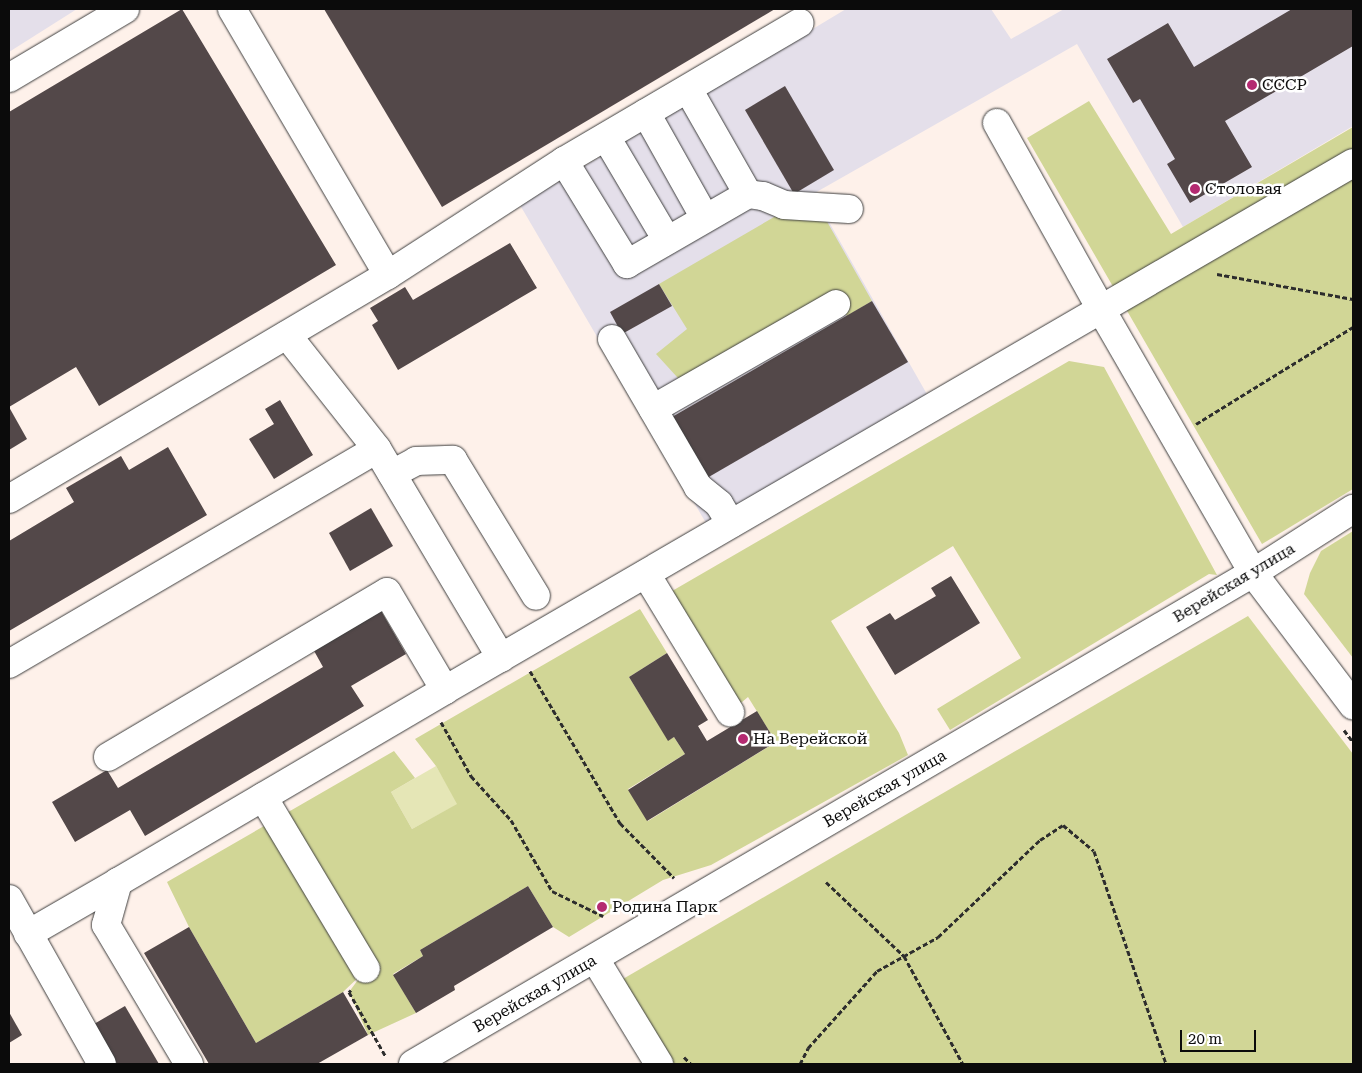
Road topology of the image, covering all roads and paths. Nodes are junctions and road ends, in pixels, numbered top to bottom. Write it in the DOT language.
graph roads {
  1 [pos="125,9"];
  2 [pos="232,9"];
  3 [pos="799,23"];
  4 [pos="9,78"];
  5 [pos="688,89"];
  6 [pos="646,113"];
  7 [pos="997,123"];
  8 [pos="606,137"];
  9 [pos="564,160"];
  10 [pos="1353,163"];
  11 [pos="748,194"];
  12 [pos="849,209"];
  13 [pos="705,218"];
  14 [pos="667,240"];
  15 [pos="1216,274"];
  16 [pos="388,275"];
  17 [pos="1353,299"];
  18 [pos="836,304"];
  19 [pos="1102,311"];
  20 [pos="1353,328"];
  21 [pos="288,334"];
  22 [pos="612,339"];
  23 [pos="653,410"];
  24 [pos="1174,437"];
  25 [pos="377,449"];
  26 [pos="392,474"];
  27 [pos="9,499"];
  28 [pos="1353,509"];
  29 [pos="731,524"];
  30 [pos="1253,573"];
  31 [pos="646,574"];
  32 [pos="536,596"];
  33 [pos="509,653"];
  34 [pos="9,664"];
  35 [pos="436,695"];
  36 [pos="1353,706"];
  37 [pos="730,712"];
  38 [pos="108,756"];
  39 [pos="263,797"];
  40 [pos="674,878"];
  41 [pos="118,882"];
  42 [pos="826,882"];
  43 [pos="9,899"];
  44 [pos="602,916"];
  45 [pos="28,934"];
  46 [pos="904,956"];
  47 [pos="595,959"];
  48 [pos="366,969"];
  49 [pos="386,1055"];
  50 [pos="102,1064"];
  51 [pos="189,1064"];
  52 [pos="413,1064"];
  53 [pos="659,1064"];
  54 [pos="800,1064"];
  55 [pos="963,1064"];
  56 [pos="1166,1064"];
  1 -- 4 [label="street"];
  2 -- 16 [label="street"];
  3 -- 5 [label="street"];
  5 -- 6 [label="street"];
  5 -- 11 [label="street"];
  6 -- 8 [label="street"];
  6 -- 13 [label="street"];
  7 -- 19 [label="street"];
  8 -- 9 [label="street"];
  8 -- 14 [label="street"];
  9 -- 14 [label="street"];
  9 -- 16 [label="street"];
  10 -- 19 [label="street"];
  11 -- 12 [label="street"];
  11 -- 13 [label="street"];
  13 -- 14 [label="street"];
  15 -- 17 [label="path"];
  16 -- 21 [label="street"];
  18 -- 23 [label="street"];
  19 -- 24 [label="street"];
  19 -- 29 [label="street"];
  20 -- 24 [label="path"];
  21 -- 25 [label="street"];
  21 -- 27 [label="street"];
  22 -- 23 [label="street"];
  23 -- 29 [label="street"];
  24 -- 30 [label="street"];
  25 -- 26 [label="street"];
  25 -- 34 [label="street"];
  26 -- 32 [label="street"];
  26 -- 33 [label="street"];
  28 -- 30 [label="street, Верейская улица"];
  29 -- 31 [label="street"];
  30 -- 36 [label="street"];
  30 -- 47 [label="street, Верейская улица"];
  31 -- 33 [label="street"];
  31 -- 37 [label="street"];
  33 -- 35 [label="street"];
  33 -- 40 [label="path"];
  35 -- 38 [label="street"];
  35 -- 39 [label="street"];
  35 -- 44 [label="path"];
  39 -- 41 [label="street"];
  39 -- 48 [label="street"];
  41 -- 45 [label="street"];
  41 -- 51 [label="street"];
  42 -- 46 [label="path"];
  43 -- 45 [label="street"];
  45 -- 50 [label="street"];
  46 -- 54 [label="path"];
  46 -- 55 [label="path"];
  46 -- 56 [label="path"];
  47 -- 52 [label="street, Верейская улица"];
  47 -- 53 [label="street"];
  48 -- 49 [label="path"];
}
